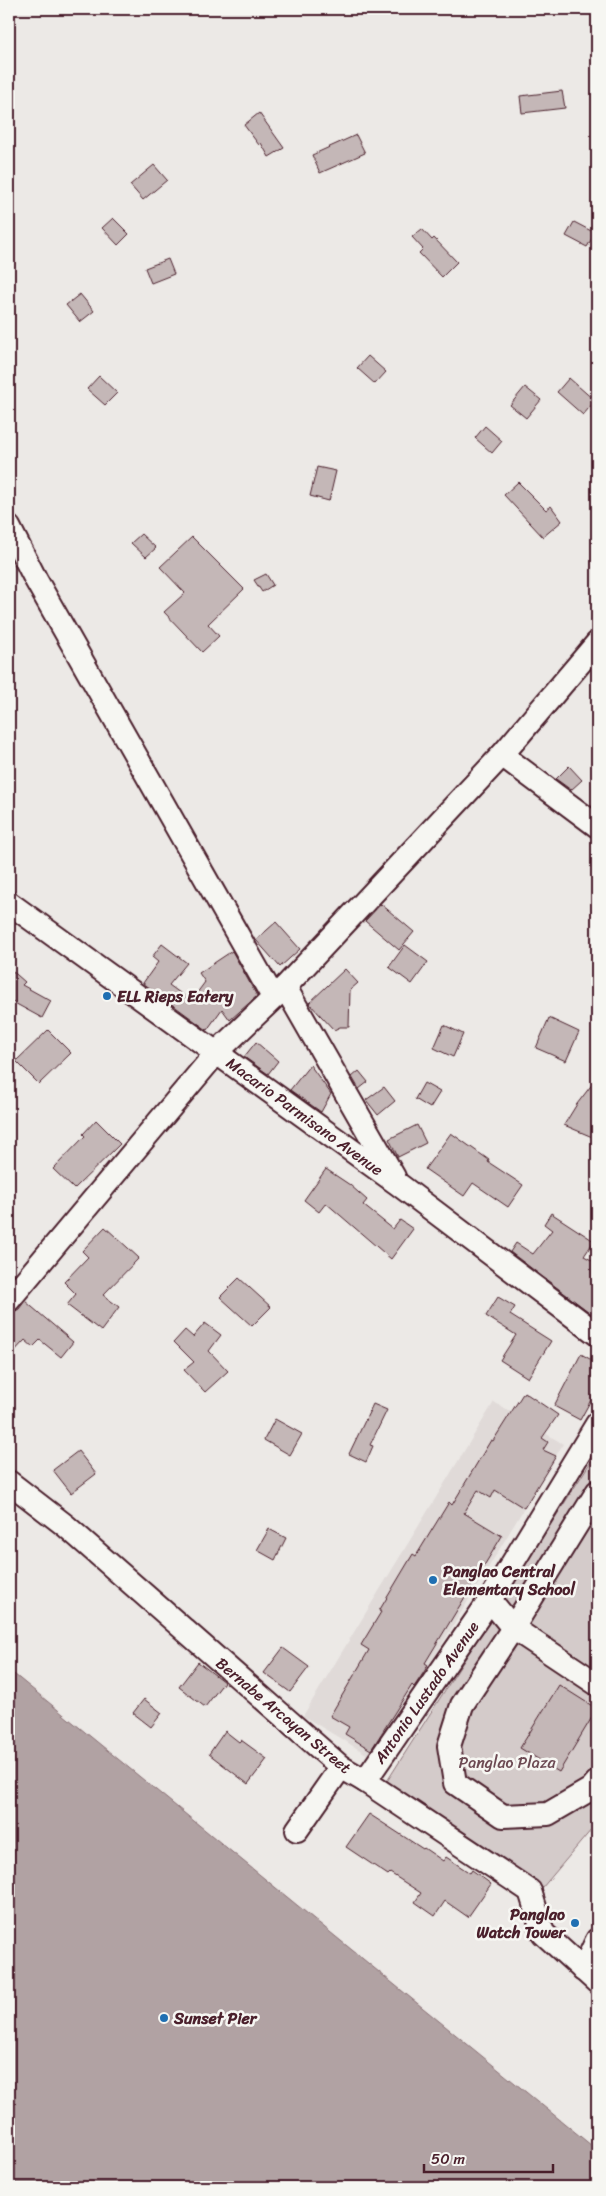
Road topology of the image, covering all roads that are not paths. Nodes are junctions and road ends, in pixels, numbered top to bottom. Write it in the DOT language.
graph roads {
  1 [pos="9,527"];
  2 [pos="597,643"];
  3 [pos="502,755"];
  4 [pos="597,826"];
  5 [pos="9,903"];
  6 [pos="279,992"];
  7 [pos="216,1052"];
  8 [pos="398,1184"];
  9 [pos="9,1300"];
  10 [pos="597,1334"];
  11 [pos="597,1424"];
  12 [pos="9,1482"];
  13 [pos="597,1492"];
  14 [pos="490,1600"];
  15 [pos="513,1628"];
  16 [pos="597,1684"];
  17 [pos="341,1767"];
  18 [pos="365,1780"];
  19 [pos="597,1782"];
  20 [pos="297,1830"];
  21 [pos="597,1940"];
  22 [pos="590,1976"];
  1 -- 6 [label="street"];
  2 -- 3 [label="street"];
  3 -- 4 [label="street"];
  3 -- 6 [label="street"];
  5 -- 7 [label="street, Macario Parmisano Avenue"];
  6 -- 7 [label="street"];
  6 -- 8 [label="street"];
  7 -- 8 [label="street, Macario Parmisano Avenue"];
  7 -- 9 [label="street"];
  8 -- 10 [label="street, Macario Parmisano Avenue"];
  11 -- 14 [label="street, Antonio Lustado Avenue"];
  12 -- 17 [label="street, Bernabe Arcayan Street"];
  13 -- 15 [label="street"];
  14 -- 15 [label="street"];
  14 -- 18 [label="street, Antonio Lustado Avenue"];
  15 -- 16 [label="street"];
  15 -- 19 [label="street"];
  17 -- 18 [label="street, Bernabe Arcayan Street"];
  17 -- 20 [label="street"];
  18 -- 22 [label="street, Bernabe Arcayan Street"];
  21 -- 22 [label="street"];
}
